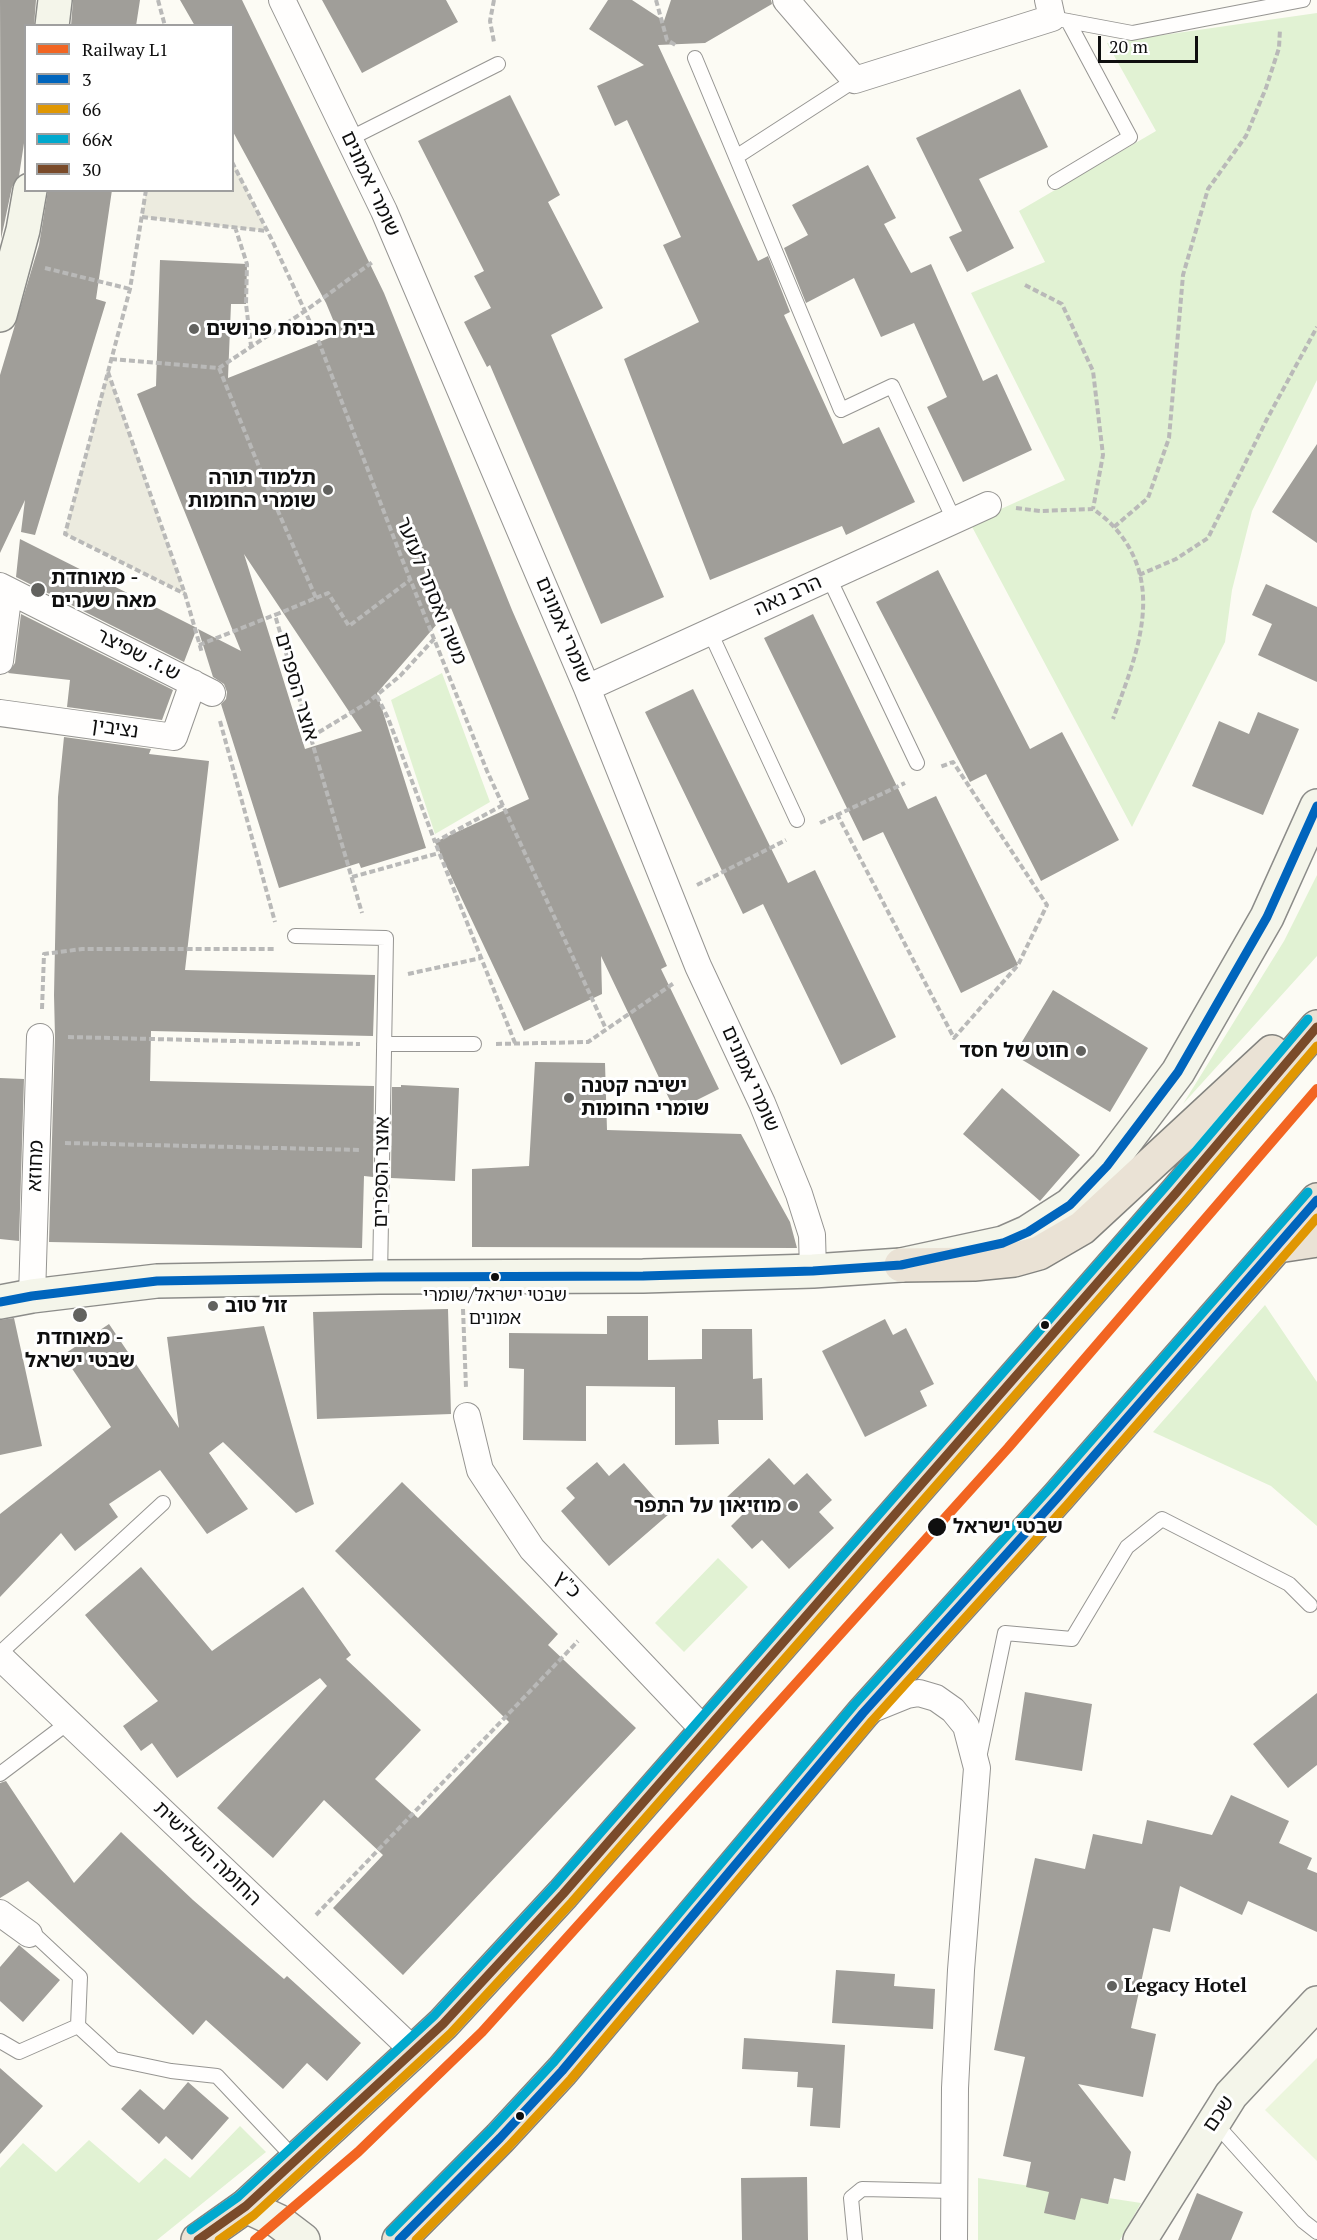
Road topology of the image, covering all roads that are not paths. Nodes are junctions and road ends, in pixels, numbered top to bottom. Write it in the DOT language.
graph roads {
  1 [pos="55,0"];
  2 [pos="282,0"];
  3 [pos="786,0"];
  4 [pos="1303,0"];
  5 [pos="1056,13"];
  6 [pos="52,24"];
  7 [pos="695,58"];
  8 [pos="498,64"];
  9 [pos="855,81"];
  10 [pos="349,139"];
  11 [pos="736,157"];
  12 [pos="1055,182"];
  13 [pos="30,192"];
  14 [pos="0,315"];
  15 [pos="988,505"];
  16 [pos="954,520"];
  17 [pos="829,578"];
  18 [pos="5,588"];
  19 [pos="710,632"];
  20 [pos="0,661"];
  21 [pos="202,688"];
  22 [pos="587,688"];
  23 [pos="0,713"];
  24 [pos="917,763"];
  25 [pos="1317,806"];
  26 [pos="797,820"];
  27 [pos="295,936"];
  28 [pos="1317,1010"];
  29 [pos="1317,1027"];
  30 [pos="40,1037"];
  31 [pos="384,1044"];
  32 [pos="474,1044"];
  33 [pos="1317,1200"];
  34 [pos="1317,1240"];
  35 [pos="1278,1245"];
  36 [pos="900,1265"];
  37 [pos="813,1271"];
  38 [pos="380,1277"];
  39 [pos="32,1296"];
  40 [pos="0,1302"];
  41 [pos="467,1416"];
  42 [pos="163,1503"];
  43 [pos="1310,1605"];
  44 [pos="0,1655"];
  45 [pos="863,1713"];
  46 [pos="69,1722"];
  47 [pos="705,1731"];
  48 [pos="977,1768"];
  49 [pos="0,1774"];
  50 [pos="0,1913"];
  51 [pos="28,1934"];
  52 [pos="1317,2003"];
  53 [pos="78,2026"];
  54 [pos="0,2041"];
  55 [pos="414,2051"];
  56 [pos="1213,2121"];
  57 [pos="296,2160"];
  58 [pos="953,2191"];
  59 [pos="246,2206"];
  60 [pos="430,2227"];
  61 [pos="1317,2232"];
  62 [pos="198,2240"];
  63 [pos="303,2240"];
  64 [pos="399,2240"];
  65 [pos="855,2240"];
  66 [pos="954,2240"];
  67 [pos="1140,2240"];
  1 -- 6 [label="street"];
  2 -- 10 [label="street, שומרי אמונים"];
  3 -- 9 [label="street"];
  4 -- 5 [label="lane"];
  5 -- 9 [label="street"];
  5 -- 12 [label="lane"];
  7 -- 11 [label="lane"];
  8 -- 10 [label="lane"];
  9 -- 11 [label="lane"];
  10 -- 22 [label="street, שומרי אמונים"];
  11 -- 16 [label="lane"];
  13 -- 14 [label="street"];
  15 -- 16 [label="street, הרב נאה"];
  16 -- 17 [label="street, הרב נאה"];
  17 -- 19 [label="street, הרב נאה"];
  17 -- 24 [label="lane"];
  18 -- 20 [label="street"];
  18 -- 21 [label="street, ש.ז. שפיצר"];
  19 -- 22 [label="street, הרב נאה"];
  19 -- 26 [label="lane"];
  21 -- 23 [label="street, נציבין"];
  22 -- 37 [label="street, שומרי אמונים"];
  25 -- 36 [label="street"];
  27 -- 31 [label="lane, אוצר הספרים"];
  28 -- 36 [label="highway"];
  29 -- 47 [label="highway"];
  30 -- 39 [label="street, מחוזא"];
  31 -- 32 [label="lane"];
  31 -- 38 [label="lane, אוצר הספרים"];
  33 -- 35 [label="highway"];
  34 -- 35 [label="highway"];
  35 -- 45 [label="highway"];
  36 -- 37 [label="street"];
  37 -- 38 [label="street"];
  38 -- 39 [label="street"];
  39 -- 40 [label="street"];
  41 -- 47 [label="street, כ\"ץ"];
  42 -- 44 [label="lane"];
  43 -- 48 [label="lane"];
  44 -- 46 [label="street, החומה השלישית"];
  45 -- 48 [label="street"];
  45 -- 60 [label="highway"];
  46 -- 49 [label="lane"];
  46 -- 55 [label="street, החומה השלישית"];
  47 -- 55 [label="highway"];
  48 -- 58 [label="street"];
  50 -- 51 [label="street"];
  51 -- 53 [label="lane"];
  52 -- 56 [label="street, שכם"];
  53 -- 54 [label="lane"];
  53 -- 57 [label="lane"];
  55 -- 57 [label="highway"];
  56 -- 61 [label="lane"];
  56 -- 67 [label="street, שכם"];
  57 -- 59 [label="highway"];
  58 -- 65 [label="lane"];
  58 -- 66 [label="street"];
  59 -- 62 [label="highway"];
  59 -- 63 [label="street"];
  60 -- 64 [label="highway"];
}
